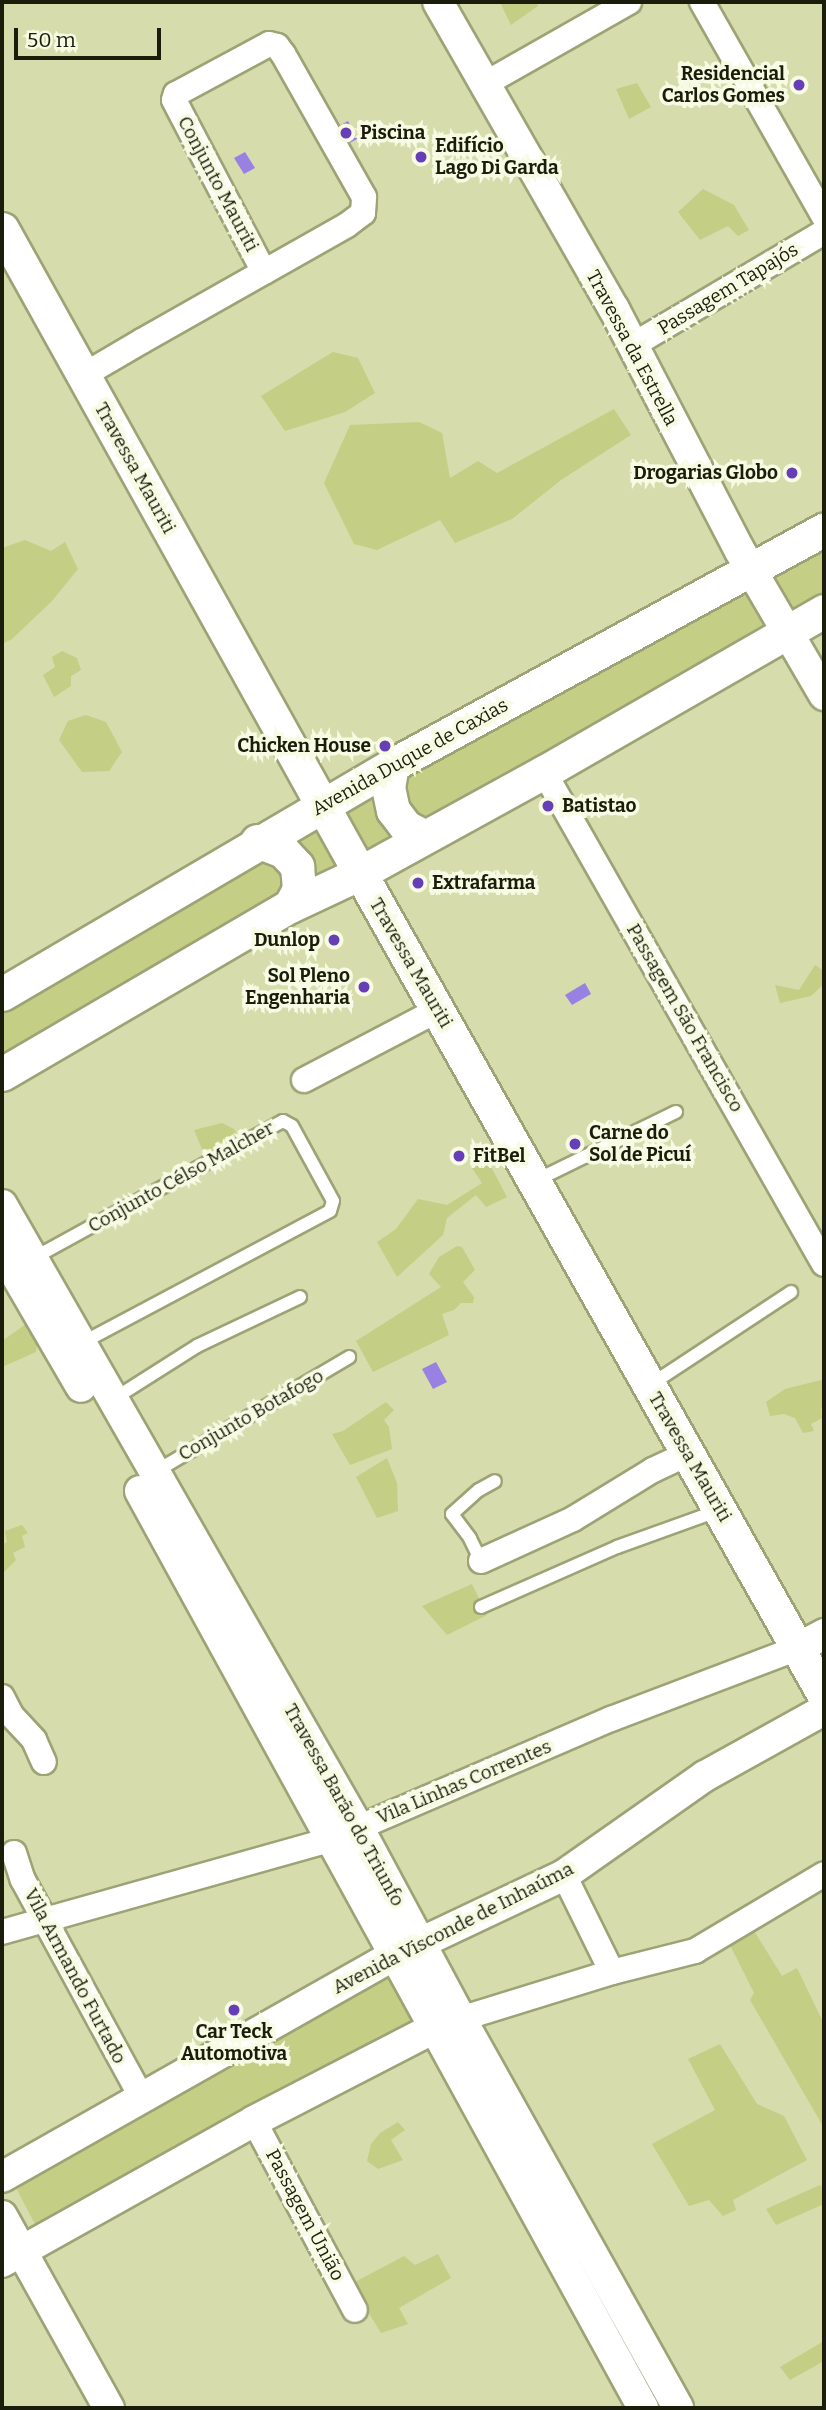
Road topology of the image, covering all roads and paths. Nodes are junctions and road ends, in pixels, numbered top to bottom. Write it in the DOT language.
graph roads {
  1 [pos="438,2"];
  2 [pos="629,2"];
  3 [pos="702,2"];
  4 [pos="483,85"];
  5 [pos="824,217"];
  6 [pos="824,232"];
  7 [pos="3,236"];
  8 [pos="264,272"];
  9 [pos="632,345"];
  10 [pos="83,375"];
  11 [pos="824,529"];
  12 [pos="752,571"];
  13 [pos="824,611"];
  14 [pos="788,632"];
  15 [pos="824,695"];
  16 [pos="392,765"];
  17 [pos="544,772"];
  18 [pos="324,806"];
  19 [pos="424,836"];
  20 [pos="257,841"];
  21 [pos="360,873"];
  22 [pos="290,906"];
  23 [pos="2,993"];
  24 [pos="438,1010"];
  25 [pos="2,1074"];
  26 [pos="304,1080"];
  27 [pos="676,1112"];
  28 [pos="534,1181"];
  29 [pos="2,1205"];
  30 [pos="2,1251"];
  31 [pos="36,1256"];
  32 [pos="824,1264"];
  33 [pos="791,1292"];
  34 [pos="300,1297"];
  35 [pos="86,1341"];
  36 [pos="349,1357"];
  37 [pos="650,1385"];
  38 [pos="112,1400"];
  39 [pos="688,1454"];
  40 [pos="145,1462"];
  41 [pos="495,1482"];
  42 [pos="720,1510"];
  43 [pos="481,1561"];
  44 [pos="481,1607"];
  45 [pos="816,1672"];
  46 [pos="2,1697"];
  47 [pos="44,1762"];
  48 [pos="345,1833"];
  49 [pos="14,1853"];
  50 [pos="824,1874"];
  51 [pos="564,1875"];
  52 [pos="46,1918"];
  53 [pos="2,1932"];
  54 [pos="408,1949"];
  55 [pos="612,1972"];
  56 [pos="446,2023"];
  57 [pos="142,2098"];
  58 [pos="254,2121"];
  59 [pos="2,2177"];
  60 [pos="2,2216"];
  61 [pos="12,2257"];
  62 [pos="355,2310"];
  63 [pos="671,2396"];
  64 [pos="639,2402"];
  65 [pos="109,2408"];
  1 -- 4 [label="street, Travessa da Estrella"];
  2 -- 4 [label="street"];
  3 -- 5 [label="street"];
  4 -- 9 [label="street, Travessa da Estrella"];
  6 -- 9 [label="street, Passagem Tapajós"];
  7 -- 10 [label="main road, Travessa Mauriti"];
  8 -- 8 [label="street, Conjunto Mauriti"];
  8 -- 10 [label="street, Conjunto Mauriti"];
  9 -- 12 [label="street, Travessa da Estrella"];
  10 -- 18 [label="main road, Travessa Mauriti"];
  11 -- 12 [label="main road, Avenida Duque de Caxias"];
  12 -- 14 [label="street, Travessa da Estrella"];
  12 -- 16 [label="main road, Avenida Duque de Caxias"];
  13 -- 14 [label="main road"];
  14 -- 15 [label="street, Travessa da Estrella"];
  14 -- 17 [label="main road"];
  16 -- 18 [label="main road, Avenida Duque de Caxias"];
  16 -- 19 [label="main road"];
  17 -- 19 [label="main road"];
  17 -- 32 [label="street, Passagem São Francisco"];
  18 -- 20 [label="main road, Avenida Duque de Caxias"];
  18 -- 21 [label="main road, Travessa Mauriti"];
  19 -- 21 [label="main road"];
  20 -- 22 [label="main road"];
  20 -- 23 [label="main road, Avenida Duque de Caxias"];
  21 -- 22 [label="main road"];
  21 -- 24 [label="main road, Travessa Mauriti"];
  22 -- 25 [label="main road"];
  24 -- 26 [label="street"];
  24 -- 28 [label="main road, Travessa Mauriti"];
  27 -- 28 [label="lane"];
  28 -- 37 [label="main road, Travessa Mauriti"];
  29 -- 31 [label="street, Travessa Barão do Triunfo"];
  30 -- 40 [label="street, Travessa Barão do Triunfo"];
  31 -- 35 [label="street, Travessa Barão do Triunfo"];
  31 -- 35 [label="lane, Conjunto Célso Malcher"];
  33 -- 37 [label="lane"];
  34 -- 38 [label="lane"];
  35 -- 38 [label="street, Travessa Barão do Triunfo"];
  36 -- 40 [label="lane, Conjunto Botafogo"];
  37 -- 39 [label="main road, Travessa Mauriti"];
  38 -- 40 [label="street, Travessa Barão do Triunfo"];
  39 -- 42 [label="main road, Travessa Mauriti"];
  39 -- 43 [label="street"];
  40 -- 48 [label="street, Travessa Barão do Triunfo"];
  41 -- 43 [label="lane"];
  42 -- 44 [label="lane"];
  42 -- 45 [label="main road, Travessa Mauriti"];
  45 -- 48 [label="street, Vila Linhas Correntes"];
  45 -- 51 [label="street, Avenida Visconde de Inhaúma"];
  46 -- 47 [label="street"];
  48 -- 52 [label="street, Vila Linhas Correntes"];
  48 -- 54 [label="street, Travessa Barão do Triunfo"];
  49 -- 52 [label="street, Vila Armando Furtado"];
  50 -- 55 [label="street"];
  51 -- 54 [label="street, Avenida Visconde de Inhaúma"];
  51 -- 55 [label="street"];
  52 -- 53 [label="street, Vila Linhas Correntes"];
  52 -- 57 [label="street, Vila Armando Furtado"];
  54 -- 56 [label="street, Travessa Barão do Triunfo"];
  54 -- 57 [label="street, Avenida Visconde de Inhaúma"];
  55 -- 56 [label="street"];
  56 -- 58 [label="street"];
  56 -- 63 [label="street, Travessa Barão do Triunfo"];
  56 -- 64 [label="street, Travessa Barão do Triunfo"];
  57 -- 59 [label="street, Avenida Visconde de Inhaúma"];
  58 -- 61 [label="street"];
  58 -- 62 [label="street, Passagem União"];
  60 -- 61 [label="street"];
  61 -- 65 [label="street"];
  63 -- 64 [label="street"];
}
